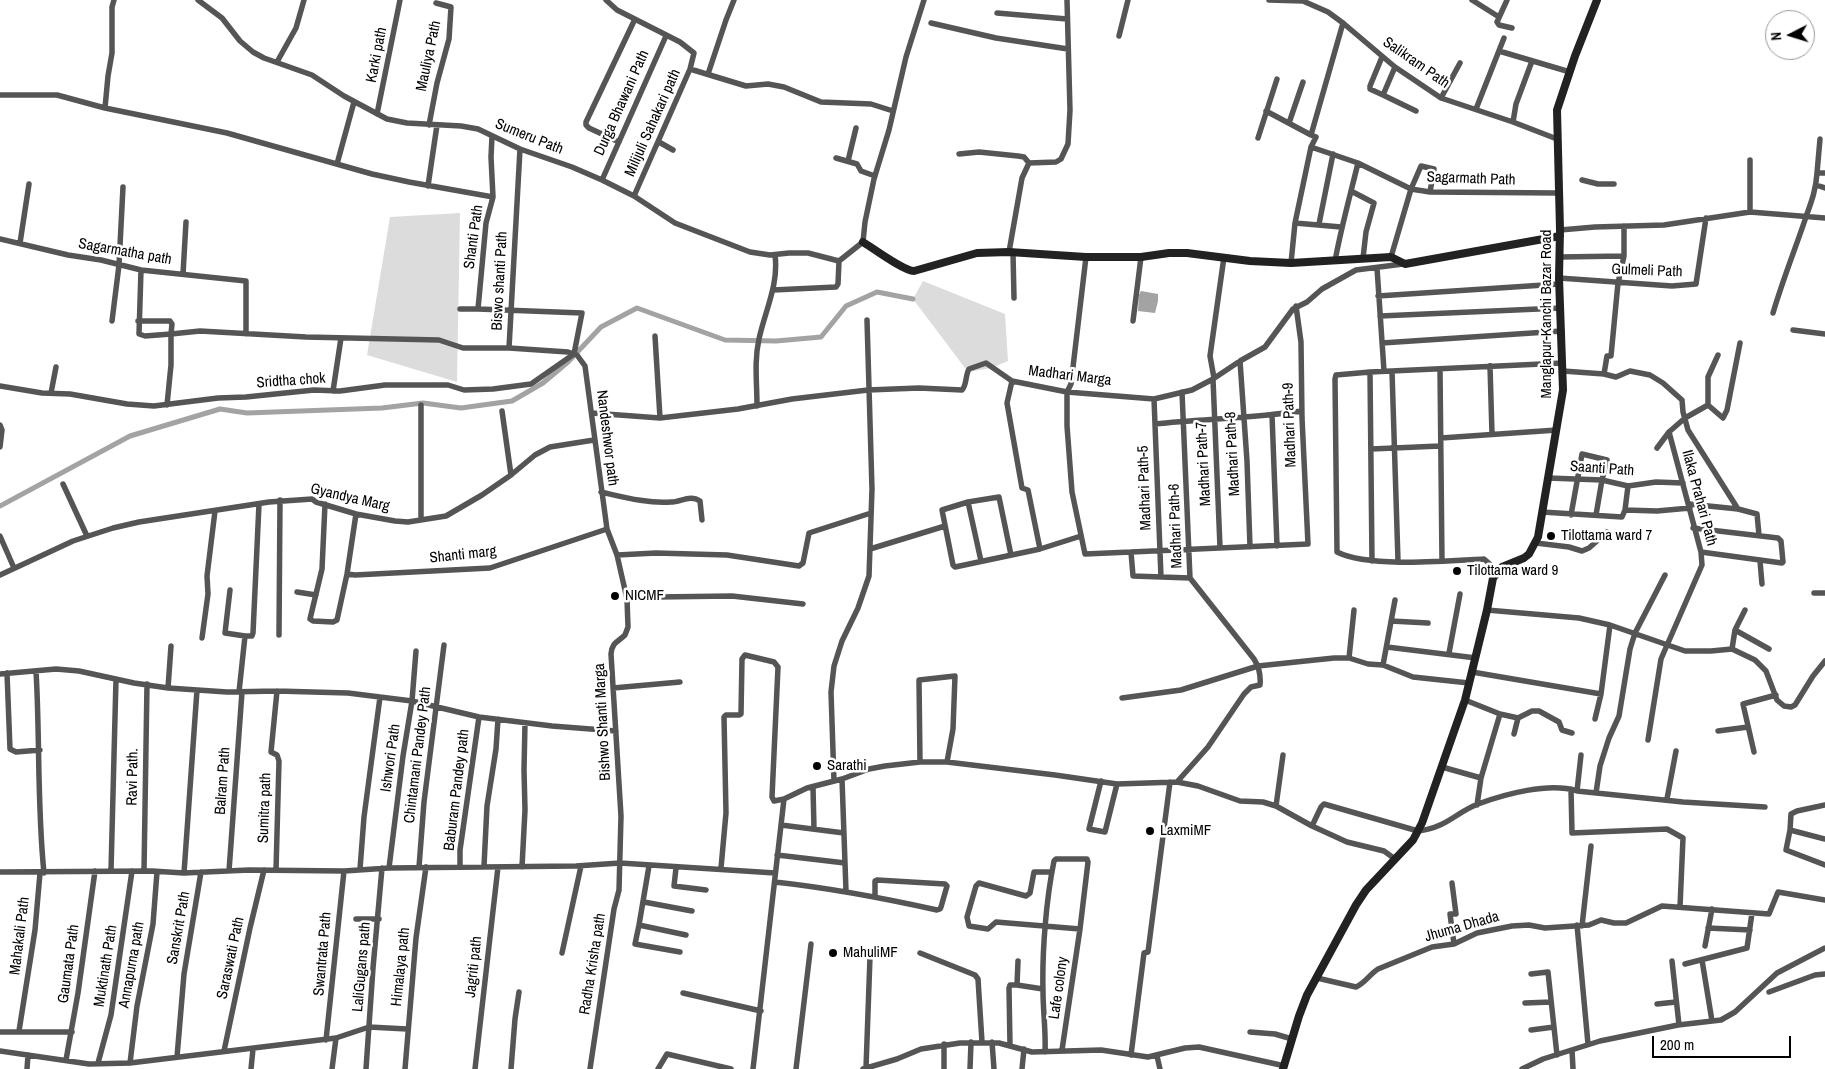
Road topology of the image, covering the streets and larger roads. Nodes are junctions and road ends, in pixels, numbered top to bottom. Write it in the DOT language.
graph roads {
  1 [pos="114,0"];
  2 [pos="198,0"];
  3 [pos="304,0"];
  4 [pos="400,0"];
  5 [pos="606,0"];
  6 [pos="734,0"];
  7 [pos="924,0"];
  8 [pos="1067,0"];
  9 [pos="1128,0"];
  10 [pos="1269,0"];
  11 [pos="1472,0"];
  12 [pos="1508,0"];
  13 [pos="1597,0"];
  14 [pos="1279,1"];
  15 [pos="1304,1"];
  16 [pos="436,3"];
  17 [pos="997,12"];
  18 [pos="1499,17"];
  19 [pos="1067,18"];
  20 [pos="635,19"];
  21 [pos="931,23"];
  22 [pos="1343,23"];
  23 [pos="1512,28"];
  24 [pos="666,36"];
  25 [pos="1119,36"];
  26 [pos="1504,38"];
  27 [pos="1068,49"];
  28 [pos="1499,51"];
  29 [pos="1382,57"];
  30 [pos="1532,61"];
  31 [pos="277,62"];
  32 [pos="1460,63"];
  33 [pos="1395,67"];
  34 [pos="690,69"];
  35 [pos="1570,72"];
  36 [pos="708,74"];
  37 [pos="1277,79"];
  38 [pos="1303,82"];
  39 [pos="0,95"];
  40 [pos="1383,95"];
  41 [pos="1441,98"];
  42 [pos="354,102"];
  43 [pos="105,108"];
  44 [pos="1476,109"];
  45 [pos="1416,110"];
  46 [pos="893,111"];
  47 [pos="1266,111"];
  48 [pos="377,114"];
  49 [pos="1513,122"];
  50 [pos="1289,123"];
  51 [pos="429,125"];
  52 [pos="437,125"];
  53 [pos="856,128"];
  54 [pos="1311,135"];
  55 [pos="492,136"];
  56 [pos="1258,138"];
  57 [pos="1557,139"];
  58 [pos="1820,139"];
  59 [pos="619,142"];
  60 [pos="659,142"];
  61 [pos="1311,147"];
  62 [pos="520,149"];
  63 [pos="673,150"];
  64 [pos="959,154"];
  65 [pos="1333,154"];
  66 [pos="836,158"];
  67 [pos="1750,160"];
  68 [pos="848,161"];
  69 [pos="1358,163"];
  70 [pos="337,164"];
  71 [pos="1029,164"];
  72 [pos="1817,173"];
  73 [pos="1825,173"];
  74 [pos="875,176"];
  75 [pos="602,180"];
  76 [pos="1582,180"];
  77 [pos="29,184"];
  78 [pos="1614,184"];
  79 [pos="1816,185"];
  80 [pos="428,186"];
  81 [pos="123,187"];
  82 [pos="1825,188"];
  83 [pos="1411,189"];
  84 [pos="1352,191"];
  85 [pos="1430,192"];
  86 [pos="1559,193"];
  87 [pos="634,196"];
  88 [pos="493,197"];
  89 [pos="1750,212"];
  90 [pos="1806,216"];
  91 [pos="1706,218"];
  92 [pos="1825,218"];
  93 [pos="186,222"];
  94 [pos="1294,223"];
  95 [pos="1319,224"];
  96 [pos="1624,226"];
  97 [pos="1341,227"];
  98 [pos="1560,233"];
  99 [pos="0,239"];
  100 [pos="863,242"];
  101 [pos="20,243"];
  102 [pos="1011,253"];
  103 [pos="775,255"];
  104 [pos="1624,256"];
  105 [pos="1086,257"];
  106 [pos="1141,257"];
  107 [pos="1224,257"];
  108 [pos="1391,257"];
  109 [pos="1559,257"];
  110 [pos="1364,258"];
  111 [pos="838,261"];
  112 [pos="1335,261"];
  113 [pos="1291,263"];
  114 [pos="1405,264"];
  115 [pos="119,265"];
  116 [pos="1377,268"];
  117 [pos="141,270"];
  118 [pos="183,274"];
  119 [pos="1559,281"];
  120 [pos="1618,283"];
  121 [pos="773,290"];
  122 [pos="1378,296"];
  123 [pos="1014,298"];
  124 [pos="1296,306"];
  125 [pos="1561,308"];
  126 [pos="460,309"];
  127 [pos="478,309"];
  128 [pos="510,309"];
  129 [pos="1773,313"];
  130 [pos="1380,316"];
  131 [pos="866,320"];
  132 [pos="138,321"];
  133 [pos="1134,321"];
  134 [pos="112,322"];
  135 [pos="1793,330"];
  136 [pos="1562,331"];
  137 [pos="171,334"];
  138 [pos="246,334"];
  139 [pos="1825,334"];
  140 [pos="655,336"];
  141 [pos="341,338"];
  142 [pos="1382,343"];
  143 [pos="1740,343"];
  144 [pos="509,348"];
  145 [pos="574,354"];
  146 [pos="1718,354"];
  147 [pos="1240,361"];
  148 [pos="1490,366"];
  149 [pos="56,367"];
  150 [pos="1563,367"];
  151 [pos="1440,369"];
  152 [pos="1384,371"];
  153 [pos="1392,371"];
  154 [pos="1370,372"];
  155 [pos="1604,374"];
  156 [pos="1214,378"];
  157 [pos="1012,382"];
  158 [pos="0,386"];
  159 [pos="868,390"];
  160 [pos="333,391"];
  161 [pos="1068,392"];
  162 [pos="1182,392"];
  163 [pos="51,393"];
  164 [pos="1154,398"];
  165 [pos="167,405"];
  166 [pos="421,405"];
  167 [pos="1708,405"];
  168 [pos="757,406"];
  169 [pos="502,411"];
  170 [pos="1302,411"];
  171 [pos="592,413"];
  172 [pos="1272,415"];
  173 [pos="1244,416"];
  174 [pos="660,418"];
  175 [pos="1214,418"];
  176 [pos="1685,418"];
  177 [pos="1185,421"];
  178 [pos="1155,424"];
  179 [pos="0,425"];
  180 [pos="1557,430"];
  181 [pos="1668,432"];
  182 [pos="1492,434"];
  183 [pos="1441,438"];
  184 [pos="594,440"];
  185 [pos="1440,446"];
  186 [pos="0,447"];
  187 [pos="1395,447"];
  188 [pos="1657,448"];
  189 [pos="1371,449"];
  190 [pos="511,475"];
  191 [pos="1548,478"];
  192 [pos="1578,479"];
  193 [pos="1602,480"];
  194 [pos="1683,483"];
  195 [pos="63,484"];
  196 [pos="1628,486"];
  197 [pos="602,492"];
  198 [pos="280,500"];
  199 [pos="968,502"];
  200 [pos="259,504"];
  201 [pos="325,504"];
  202 [pos="1689,506"];
  203 [pos="1738,508"];
  204 [pos="215,510"];
  205 [pos="1625,510"];
  206 [pos="1542,512"];
  207 [pos="871,513"];
  208 [pos="356,514"];
  209 [pos="1571,514"];
  210 [pos="1596,516"];
  211 [pos="421,520"];
  212 [pos="702,520"];
  213 [pos="945,526"];
  214 [pos="1693,528"];
  215 [pos="607,529"];
  216 [pos="1607,532"];
  217 [pos="1759,535"];
  218 [pos="0,536"];
  219 [pos="87,536"];
  220 [pos="1081,536"];
  221 [pos="1536,543"];
  222 [pos="1277,546"];
  223 [pos="1220,547"];
  224 [pos="1250,547"];
  225 [pos="870,549"];
  226 [pos="1040,549"];
  227 [pos="1188,550"];
  228 [pos="1159,551"];
  229 [pos="1131,552"];
  230 [pos="1701,552"];
  231 [pos="617,555"];
  232 [pos="1011,555"];
  233 [pos="1372,560"];
  234 [pos="981,561"];
  235 [pos="1398,561"];
  236 [pos="1442,561"];
  237 [pos="1760,561"];
  238 [pos="14,568"];
  239 [pos="1498,571"];
  240 [pos="347,574"];
  241 [pos="0,575"];
  242 [pos="1665,575"];
  243 [pos="1161,577"];
  244 [pos="1190,578"];
  245 [pos="1762,584"];
  246 [pos="230,590"];
  247 [pos="296,592"];
  248 [pos="1814,593"];
  249 [pos="1825,593"];
  250 [pos="1460,594"];
  251 [pos="316,595"];
  252 [pos="627,600"];
  253 [pos="1395,600"];
  254 [pos="803,604"];
  255 [pos="1354,610"];
  256 [pos="1487,610"];
  257 [pos="1744,610"];
  258 [pos="1391,621"];
  259 [pos="1428,623"];
  260 [pos="1610,624"];
  261 [pos="1735,630"];
  262 [pos="1635,633"];
  263 [pos="279,635"];
  264 [pos="245,636"];
  265 [pos="202,638"];
  266 [pos="1668,644"];
  267 [pos="444,645"];
  268 [pos="171,646"];
  269 [pos="1386,647"];
  270 [pos="1732,649"];
  271 [pos="1769,649"];
  272 [pos="416,651"];
  273 [pos="1449,653"];
  274 [pos="1350,658"];
  275 [pos="1476,658"];
  276 [pos="1825,661"];
  277 [pos="1383,665"];
  278 [pos="1258,666"];
  279 [pos="36,671"];
  280 [pos="1472,672"];
  281 [pos="7,673"];
  282 [pos="0,674"];
  283 [pos="116,679"];
  284 [pos="680,682"];
  285 [pos="1469,683"];
  286 [pos="147,684"];
  287 [pos="168,688"];
  288 [pos="613,688"];
  289 [pos="197,690"];
  290 [pos="277,691"];
  291 [pos="240,692"];
  292 [pos="1601,694"];
  293 [pos="1776,695"];
  294 [pos="380,697"];
  295 [pos="1122,698"];
  296 [pos="1465,700"];
  297 [pos="412,701"];
  298 [pos="436,708"];
  299 [pos="1500,714"];
  300 [pos="479,717"];
  301 [pos="1518,718"];
  302 [pos="498,719"];
  303 [pos="1595,719"];
  304 [pos="526,723"];
  305 [pos="1748,727"];
  306 [pos="616,731"];
  307 [pos="1718,731"];
  308 [pos="1572,733"];
  309 [pos="1514,734"];
  310 [pos="1648,740"];
  311 [pos="40,750"];
  312 [pos="1676,751"];
  313 [pos="1754,752"];
  314 [pos="1283,755"];
  315 [pos="1581,755"];
  316 [pos="920,762"];
  317 [pos="947,762"];
  318 [pos="1442,767"];
  319 [pos="1481,778"];
  320 [pos="842,779"];
  321 [pos="834,781"];
  322 [pos="1101,781"];
  323 [pos="1115,782"];
  324 [pos="1170,782"];
  325 [pos="1177,782"];
  326 [pos="813,787"];
  327 [pos="1574,790"];
  328 [pos="1596,793"];
  329 [pos="784,799"];
  330 [pos="1667,800"];
  331 [pos="1477,805"];
  332 [pos="1825,805"];
  333 [pos="1276,806"];
  334 [pos="1765,807"];
  335 [pos="781,824"];
  336 [pos="1312,826"];
  337 [pos="814,829"];
  338 [pos="1790,830"];
  339 [pos="1418,831"];
  340 [pos="844,833"];
  341 [pos="1825,840"];
  342 [pos="1591,846"];
  343 [pos="777,855"];
  344 [pos="1395,859"];
  345 [pos="620,863"];
  346 [pos="845,863"];
  347 [pos="1825,865"];
  348 [pos="484,866"];
  349 [pos="581,866"];
  350 [pos="649,866"];
  351 [pos="419,867"];
  352 [pos="426,867"];
  353 [pos="460,867"];
  354 [pos="498,867"];
  355 [pos="522,867"];
  356 [pos="386,868"];
  357 [pos="676,868"];
  358 [pos="721,868"];
  359 [pos="360,869"];
  360 [pos="264,870"];
  361 [pos="276,870"];
  362 [pos="95,871"];
  363 [pos="111,871"];
  364 [pos="132,871"];
  365 [pos="144,871"];
  366 [pos="229,871"];
  367 [pos="344,871"];
  368 [pos="0,872"];
  369 [pos="157,872"];
  370 [pos="201,872"];
  371 [pos="775,872"];
  372 [pos="1052,872"];
  373 [pos="42,873"];
  374 [pos="184,873"];
  375 [pos="775,882"];
  376 [pos="1452,883"];
  377 [pos="706,890"];
  378 [pos="846,891"];
  379 [pos="875,896"];
  380 [pos="1825,900"];
  381 [pos="644,902"];
  382 [pos="1680,907"];
  383 [pos="1712,909"];
  384 [pos="692,911"];
  385 [pos="1752,913"];
  386 [pos="356,919"];
  387 [pos="378,919"];
  388 [pos="640,925"];
  389 [pos="1579,925"];
  390 [pos="1046,927"];
  391 [pos="1708,928"];
  392 [pos="1080,929"];
  393 [pos="1750,930"];
  394 [pos="686,935"];
  395 [pos="810,944"];
  396 [pos="1454,944"];
  397 [pos="1705,946"];
  398 [pos="1825,948"];
  399 [pos="680,952"];
  400 [pos="562,953"];
  401 [pos="920,953"];
  402 [pos="870,957"];
  403 [pos="1018,960"];
  404 [pos="1702,960"];
  405 [pos="1672,961"];
  406 [pos="1684,964"];
  407 [pos="1531,974"];
  408 [pos="1825,974"];
  409 [pos="1316,978"];
  410 [pos="1017,985"];
  411 [pos="1043,988"];
  412 [pos="519,992"];
  413 [pos="1768,992"];
  414 [pos="683,993"];
  415 [pos="1551,1002"];
  416 [pos="1676,1002"];
  417 [pos="1525,1003"];
  418 [pos="1657,1004"];
  419 [pos="761,1011"];
  420 [pos="1712,1021"];
  421 [pos="1679,1025"];
  422 [pos="369,1027"];
  423 [pos="1554,1027"];
  424 [pos="407,1028"];
  425 [pos="1531,1030"];
  426 [pos="19,1031"];
  427 [pos="0,1032"];
  428 [pos="72,1032"];
  429 [pos="1250,1032"];
  430 [pos="336,1038"];
  431 [pos="1292,1039"];
  432 [pos="326,1040"];
  433 [pos="971,1042"];
  434 [pos="982,1042"];
  435 [pos="992,1042"];
  436 [pos="944,1044"];
  437 [pos="1588,1044"];
  438 [pos="1010,1045"];
  439 [pos="253,1049"];
  440 [pos="1024,1049"];
  441 [pos="1062,1050"];
  442 [pos="1572,1050"];
  443 [pos="0,1051"];
  444 [pos="224,1052"];
  445 [pos="1046,1052"];
  446 [pos="28,1055"];
  447 [pos="1131,1055"];
  448 [pos="1558,1055"];
  449 [pos="1157,1056"];
  450 [pos="177,1057"];
  451 [pos="58,1060"];
  452 [pos="66,1060"];
  453 [pos="143,1061"];
  454 [pos="130,1063"];
  455 [pos="98,1064"];
  456 [pos="88,1066"];
  457 [pos="114,1066"];
  458 [pos="1284,1067"];
  459 [pos="864,1068"];
  460 [pos="27,1069"];
  461 [pos="57,1069"];
  462 [pos="142,1069"];
  463 [pos="251,1069"];
  464 [pos="332,1069"];
  465 [pos="366,1069"];
  466 [pos="405,1069"];
  467 [pos="475,1069"];
  468 [pos="511,1069"];
  469 [pos="590,1069"];
  470 [pos="658,1069"];
  471 [pos="731,1069"];
  472 [pos="753,1069"];
  473 [pos="796,1069"];
  474 [pos="944,1069"];
  475 [pos="970,1069"];
  476 [pos="994,1069"];
  477 [pos="1022,1069"];
  478 [pos="1160,1069"];
  479 [pos="1522,1069"];
  480 [pos="1573,1069"];
  1 -- 43 [label="street"];
  2 -- 31 [label="street, Sumeru Path"];
  3 -- 31 [label="street"];
  4 -- 48 [label="street, Karki path"];
  5 -- 20 [label="street"];
  6 -- 36 [label="street"];
  7 -- 46 [label="street"];
  8 -- 19 [label="street"];
  9 -- 25 [label="street"];
  10 -- 14 [label="street, Salikram Path"];
  11 -- 18 [label="street"];
  12 -- 18 [label="street"];
  13 -- 35 [label="street, Manglapur-Kanchi Bazar Road"];
  14 -- 15 [label="street, Salikram Path"];
  15 -- 22 [label="street, Salikram Path"];
  16 -- 51 [label="street, Mauliya Path"];
  17 -- 19 [label="street"];
  18 -- 23 [label="street"];
  19 -- 27 [label="street"];
  20 -- 24 [label="street"];
  20 -- 59 [label="street"];
  21 -- 27 [label="street"];
  22 -- 29 [label="street, Salikram Path"];
  22 -- 54 [label="street"];
  24 -- 34 [label="street, Milijuli Sahakari path"];
  24 -- 59 [label="street, Durga Bhawani Path"];
  26 -- 28 [label="street"];
  27 -- 71 [label="street"];
  28 -- 30 [label="street"];
  28 -- 44 [label="street"];
  29 -- 33 [label="street, Salikram Path"];
  29 -- 40 [label="street"];
  30 -- 35 [label="street"];
  30 -- 49 [label="street"];
  31 -- 42 [label="street, Sumeru Path"];
  32 -- 41 [label="street"];
  33 -- 40 [label="street"];
  33 -- 41 [label="street, Salikram Path"];
  34 -- 36 [label="street"];
  34 -- 60 [label="street, Milijuli Sahakari path"];
  35 -- 57 [label="street, Manglapur-Kanchi Bazar Road"];
  36 -- 46 [label="street"];
  37 -- 47 [label="street"];
  38 -- 50 [label="street"];
  39 -- 43 [label="street"];
  40 -- 45 [label="street"];
  41 -- 44 [label="street, Salikram Path"];
  42 -- 48 [label="street, Sumeru Path"];
  42 -- 70 [label="street"];
  43 -- 70 [label="street"];
  44 -- 49 [label="street, Salikram Path"];
  46 -- 74 [label="street"];
  47 -- 50 [label="street"];
  47 -- 56 [label="street"];
  48 -- 51 [label="street, Sumeru Path"];
  49 -- 57 [label="street, Salikram Path"];
  50 -- 54 [label="street"];
  51 -- 52 [label="street, Sumeru Path"];
  52 -- 55 [label="street, Sumeru Path"];
  52 -- 80 [label="street"];
  53 -- 68 [label="street"];
  54 -- 61 [label="street"];
  55 -- 62 [label="street, Sumeru Path"];
  55 -- 88 [label="street, Shanti Path"];
  57 -- 86 [label="street, Manglapur-Kanchi Bazar Road"];
  58 -- 72 [label="street"];
  59 -- 75 [label="street, Durga Bhawani Path"];
  60 -- 63 [label="street"];
  60 -- 87 [label="street, Milijuli Sahakari path"];
  61 -- 65 [label="street, Sagarmath Path"];
  61 -- 94 [label="street"];
  62 -- 75 [label="street, Sumeru Path"];
  62 -- 128 [label="street, Biswo shanti Path"];
  64 -- 71 [label="street"];
  65 -- 69 [label="street, Sagarmath Path"];
  65 -- 95 [label="street"];
  66 -- 68 [label="street"];
  67 -- 89 [label="street"];
  68 -- 74 [label="street"];
  69 -- 83 [label="street, Sagarmath Path"];
  69 -- 84 [label="street"];
  70 -- 80 [label="street"];
  71 -- 102 [label="street"];
  72 -- 73 [label="street"];
  72 -- 79 [label="street"];
  74 -- 100 [label="street"];
  75 -- 87 [label="street, Sumeru Path"];
  76 -- 78 [label="street"];
  77 -- 101 [label="street"];
  79 -- 82 [label="street"];
  79 -- 90 [label="street"];
  80 -- 88 [label="street"];
  81 -- 115 [label="street"];
  83 -- 85 [label="street, Sagarmath Path"];
  83 -- 85 [label="street"];
  83 -- 108 [label="street"];
  84 -- 97 [label="street"];
  84 -- 110 [label="street"];
  85 -- 86 [label="street, Sagarmath Path"];
  86 -- 98 [label="street, Manglapur-Kanchi Bazar Road"];
  87 -- 103 [label="street, Sumeru Path"];
  88 -- 127 [label="street, Shanti Path"];
  89 -- 90 [label="street"];
  89 -- 91 [label="street"];
  90 -- 92 [label="street"];
  90 -- 129 [label="street"];
  91 -- 96 [label="street"];
  91 -- 120 [label="street, Gulmeli Path"];
  93 -- 118 [label="street"];
  94 -- 95 [label="street"];
  94 -- 113 [label="street"];
  95 -- 97 [label="street"];
  96 -- 98 [label="street"];
  96 -- 104 [label="street"];
  97 -- 112 [label="street"];
  98 -- 109 [label="street, Manglapur-Kanchi Bazar Road"];
  98 -- 114 [label="street"];
  99 -- 101 [label="street, Sagarmatha path"];
  100 -- 102 [label="street"];
  100 -- 111 [label="street"];
  101 -- 115 [label="street, Sagarmatha path"];
  102 -- 105 [label="street"];
  102 -- 123 [label="street"];
  103 -- 111 [label="street, Sumeru Path"];
  103 -- 121 [label="street"];
  104 -- 109 [label="street"];
  104 -- 120 [label="street"];
  105 -- 106 [label="street"];
  105 -- 161 [label="street"];
  106 -- 107 [label="street"];
  106 -- 133 [label="street"];
  107 -- 113 [label="street"];
  107 -- 156 [label="street, Madhari Path-7"];
  108 -- 110 [label="street"];
  108 -- 114 [label="street"];
  109 -- 119 [label="street, Manglapur-Kanchi Bazar Road"];
  110 -- 112 [label="street"];
  111 -- 121 [label="street"];
  112 -- 113 [label="street"];
  114 -- 116 [label="street, Madhari Marga"];
  115 -- 117 [label="street, Sagarmatha path"];
  115 -- 134 [label="street"];
  116 -- 122 [label="street"];
  116 -- 124 [label="street, Madhari Marga"];
  117 -- 118 [label="street, Sagarmatha path"];
  117 -- 132 [label="street"];
  118 -- 138 [label="street, Sagarmatha path"];
  119 -- 120 [label="street, Gulmeli Path"];
  119 -- 122 [label="street, Gulmeli Path"];
  119 -- 125 [label="street, Manglapur-Kanchi Bazar Road"];
  120 -- 155 [label="street"];
  121 -- 168 [label="street"];
  122 -- 130 [label="street"];
  124 -- 147 [label="street, Madhari Marga"];
  124 -- 170 [label="street, Madhari Path-9"];
  125 -- 130 [label="street"];
  125 -- 136 [label="street, Manglapur-Kanchi Bazar Road"];
  126 -- 127 [label="street"];
  127 -- 128 [label="street"];
  128 -- 144 [label="street, Biswo shanti Path"];
  128 -- 145 [label="street"];
  130 -- 142 [label="street"];
  131 -- 159 [label="street"];
  132 -- 137 [label="street"];
  132 -- 137 [label="street"];
  135 -- 139 [label="street"];
  136 -- 142 [label="street"];
  136 -- 150 [label="street, Manglapur-Kanchi Bazar Road"];
  137 -- 138 [label="street"];
  137 -- 165 [label="street"];
  138 -- 141 [label="street"];
  140 -- 174 [label="street"];
  141 -- 144 [label="street"];
  141 -- 160 [label="street"];
  142 -- 152 [label="street"];
  143 -- 167 [label="street"];
  144 -- 145 [label="street, Biswo shanti Path"];
  145 -- 160 [label="street, Sridtha chok"];
  145 -- 171 [label="street, Nandeshwor path"];
  146 -- 167 [label="street"];
  147 -- 156 [label="street, Madhari Marga"];
  147 -- 173 [label="street, Madhari Path-8"];
  148 -- 150 [label="street"];
  148 -- 151 [label="street"];
  148 -- 182 [label="street"];
  149 -- 163 [label="street"];
  150 -- 155 [label="street"];
  150 -- 180 [label="street, Manglapur-Kanchi Bazar Road"];
  151 -- 153 [label="street"];
  151 -- 183 [label="street"];
  152 -- 153 [label="street"];
  152 -- 154 [label="street"];
  153 -- 187 [label="street"];
  154 -- 189 [label="street"];
  154 -- 233 [label="street"];
  155 -- 176 [label="street"];
  156 -- 162 [label="street, Madhari Marga"];
  156 -- 175 [label="street, Madhari Path-7"];
  157 -- 159 [label="street, Madhari Marga"];
  157 -- 161 [label="street, Madhari Marga"];
  157 -- 226 [label="street"];
  158 -- 163 [label="street, Sridtha chok"];
  159 -- 168 [label="street, Madhari Marga"];
  159 -- 207 [label="street"];
  160 -- 165 [label="street, Sridtha chok"];
  161 -- 164 [label="street, Madhari Marga"];
  161 -- 220 [label="street"];
  162 -- 164 [label="street, Madhari Marga"];
  162 -- 177 [label="street, Madhari Path-6"];
  163 -- 165 [label="street, Sridtha chok"];
  164 -- 178 [label="street, Madhari Path-5"];
  166 -- 211 [label="street"];
  167 -- 176 [label="street"];
  168 -- 174 [label="street, Madhari Marga"];
  169 -- 190 [label="street"];
  170 -- 172 [label="street"];
  170 -- 222 [label="street, Madhari Path-9"];
  171 -- 174 [label="street, Madhari Marga"];
  171 -- 184 [label="street, Nandeshwor path"];
  172 -- 173 [label="street"];
  172 -- 222 [label="street"];
  173 -- 175 [label="street"];
  173 -- 224 [label="street, Madhari Path-8"];
  175 -- 177 [label="street"];
  175 -- 223 [label="street, Madhari Path-7"];
  176 -- 181 [label="street"];
  176 -- 203 [label="street"];
  177 -- 178 [label="street"];
  177 -- 227 [label="street, Madhari Path-6"];
  178 -- 228 [label="street, Madhari Path-5"];
  179 -- 186 [label="street"];
  180 -- 182 [label="street"];
  180 -- 191 [label="street, Manglapur-Kanchi Bazar Road"];
  181 -- 188 [label="street"];
  181 -- 194 [label="street, Ilaka Prahari Path"];
  182 -- 183 [label="street"];
  183 -- 185 [label="street"];
  184 -- 190 [label="street, Gyandya Marg"];
  184 -- 197 [label="street, Nandeshwor path"];
  185 -- 187 [label="street"];
  185 -- 236 [label="street"];
  187 -- 189 [label="street"];
  187 -- 235 [label="street"];
  189 -- 233 [label="street"];
  190 -- 211 [label="street, Gyandya Marg"];
  191 -- 192 [label="street, Saanti Path"];
  191 -- 206 [label="street, Manglapur-Kanchi Bazar Road"];
  192 -- 193 [label="street, Saanti Path"];
  192 -- 193 [label="street"];
  192 -- 209 [label="street"];
  193 -- 196 [label="street, Saanti Path"];
  193 -- 210 [label="street"];
  194 -- 196 [label="street, Saanti Path"];
  194 -- 202 [label="street, Ilaka Prahari Path"];
  195 -- 219 [label="street"];
  196 -- 205 [label="street"];
  197 -- 212 [label="street"];
  197 -- 215 [label="street, Nandeshwor path"];
  198 -- 200 [label="street, Gyandya Marg"];
  198 -- 201 [label="street, Gyandya Marg"];
  198 -- 263 [label="street"];
  199 -- 213 [label="street"];
  199 -- 232 [label="street"];
  199 -- 234 [label="street"];
  200 -- 204 [label="street, Gyandya Marg"];
  200 -- 264 [label="street, Balram Path"];
  201 -- 208 [label="street, Gyandya Marg"];
  201 -- 251 [label="street"];
  202 -- 203 [label="street"];
  202 -- 205 [label="street"];
  202 -- 214 [label="street, Ilaka Prahari Path"];
  203 -- 217 [label="street"];
  204 -- 219 [label="street, Gyandya Marg"];
  204 -- 265 [label="street"];
  205 -- 210 [label="street"];
  206 -- 209 [label="street"];
  206 -- 221 [label="street, Manglapur-Kanchi Bazar Road"];
  207 -- 225 [label="street"];
  207 -- 231 [label="street"];
  208 -- 211 [label="street, Gyandya Marg"];
  208 -- 240 [label="street"];
  209 -- 210 [label="street"];
  213 -- 225 [label="street"];
  213 -- 234 [label="street"];
  214 -- 217 [label="street"];
  214 -- 230 [label="street, Ilaka Prahari Path"];
  215 -- 231 [label="street, Bishwo Shanti Marga"];
  215 -- 240 [label="street, Shanti marg"];
  216 -- 221 [label="street"];
  217 -- 237 [label="street"];
  218 -- 238 [label="street"];
  219 -- 238 [label="street, Gyandya Marg"];
  220 -- 226 [label="street"];
  220 -- 229 [label="street"];
  221 -- 239 [label="street"];
  222 -- 224 [label="street"];
  223 -- 224 [label="street"];
  223 -- 227 [label="street"];
  225 -- 321 [label="street"];
  226 -- 232 [label="street"];
  227 -- 228 [label="street"];
  227 -- 244 [label="street, Madhari Path-6"];
  228 -- 229 [label="street"];
  228 -- 243 [label="street, Madhari Path-5"];
  229 -- 243 [label="street"];
  230 -- 237 [label="street"];
  230 -- 266 [label="street, Ilaka Prahari Path"];
  231 -- 252 [label="street, Bishwo Shanti Marga"];
  232 -- 234 [label="street"];
  233 -- 235 [label="street"];
  235 -- 236 [label="street"];
  236 -- 239 [label="street"];
  237 -- 245 [label="street"];
  238 -- 241 [label="street, Gyandya Marg"];
  239 -- 256 [label="street"];
  240 -- 251 [label="street"];
  242 -- 262 [label="street"];
  243 -- 244 [label="street"];
  244 -- 278 [label="street, Madhari Path-6"];
  246 -- 264 [label="street"];
  247 -- 251 [label="street"];
  248 -- 249 [label="street"];
  250 -- 273 [label="street"];
  252 -- 254 [label="street"];
  252 -- 288 [label="street, Bishwo Shanti Marga"];
  253 -- 258 [label="street"];
  255 -- 274 [label="street"];
  256 -- 260 [label="street"];
  256 -- 275 [label="street"];
  257 -- 261 [label="street"];
  258 -- 259 [label="street"];
  258 -- 269 [label="street"];
  260 -- 262 [label="street"];
  260 -- 292 [label="street"];
  261 -- 270 [label="street"];
  261 -- 271 [label="street"];
  262 -- 266 [label="street"];
  262 -- 328 [label="street"];
  264 -- 291 [label="street, Balram Path"];
  266 -- 270 [label="street"];
  266 -- 310 [label="street, Ilaka Prahari Path"];
  267 -- 298 [label="street, Chintamani Pandey Path"];
  268 -- 287 [label="street"];
  269 -- 273 [label="street"];
  269 -- 277 [label="street"];
  270 -- 293 [label="street"];
  272 -- 297 [label="street, Ishwori Path"];
  273 -- 275 [label="street"];
  274 -- 277 [label="street"];
  274 -- 278 [label="street"];
  275 -- 280 [label="street"];
  276 -- 293 [label="street"];
  277 -- 285 [label="street"];
  278 -- 295 [label="street"];
  278 -- 325 [label="street"];
  279 -- 281 [label="street"];
  279 -- 283 [label="street"];
  279 -- 311 [label="street, Mahakali Path"];
  280 -- 285 [label="street"];
  280 -- 292 [label="street"];
  281 -- 282 [label="street"];
  281 -- 311 [label="street"];
  283 -- 286 [label="street"];
  283 -- 363 [label="street"];
  284 -- 288 [label="street"];
  285 -- 296 [label="street"];
  286 -- 287 [label="street"];
  286 -- 365 [label="street, Ravi Path."];
  287 -- 289 [label="street"];
  288 -- 306 [label="street, Bishwo Shanti Marga"];
  289 -- 291 [label="street"];
  289 -- 374 [label="street"];
  290 -- 291 [label="street"];
  290 -- 294 [label="street"];
  290 -- 361 [label="street, Sumitra path"];
  291 -- 366 [label="street, Balram Path"];
  292 -- 303 [label="street"];
  293 -- 305 [label="street"];
  294 -- 297 [label="street"];
  294 -- 359 [label="street"];
  296 -- 299 [label="street"];
  296 -- 318 [label="street"];
  297 -- 298 [label="street"];
  297 -- 356 [label="street, Ishwori Path"];
  298 -- 300 [label="street"];
  298 -- 351 [label="street, Chintamani Pandey Path"];
  299 -- 301 [label="street"];
  299 -- 319 [label="street"];
  300 -- 302 [label="street"];
  300 -- 353 [label="street, Baburam Pandey path"];
  301 -- 308 [label="street"];
  301 -- 309 [label="street"];
  302 -- 304 [label="street"];
  302 -- 348 [label="street"];
  304 -- 306 [label="street"];
  304 -- 355 [label="street"];
  305 -- 307 [label="street"];
  305 -- 313 [label="street"];
  306 -- 345 [label="street, Bishwo Shanti Marga"];
  311 -- 373 [label="street, Mahakali Path"];
  312 -- 330 [label="street"];
  314 -- 333 [label="street"];
  315 -- 327 [label="street"];
  316 -- 317 [label="street"];
  316 -- 317 [label="street"];
  316 -- 320 [label="street"];
  317 -- 322 [label="street"];
  318 -- 319 [label="street"];
  318 -- 339 [label="street"];
  319 -- 331 [label="street"];
  320 -- 321 [label="street"];
  320 -- 340 [label="street"];
  321 -- 326 [label="street"];
  322 -- 323 [label="street"];
  322 -- 323 [label="street"];
  323 -- 324 [label="street"];
  324 -- 325 [label="street"];
  324 -- 447 [label="street"];
  325 -- 333 [label="street"];
  326 -- 329 [label="street"];
  326 -- 337 [label="street"];
  327 -- 328 [label="street"];
  327 -- 331 [label="street"];
  327 -- 382 [label="street"];
  328 -- 330 [label="street"];
  329 -- 335 [label="street"];
  329 -- 358 [label="street"];
  330 -- 334 [label="street"];
  331 -- 339 [label="street"];
  332 -- 338 [label="street"];
  333 -- 336 [label="street"];
  335 -- 337 [label="street"];
  335 -- 343 [label="street"];
  336 -- 339 [label="street"];
  336 -- 344 [label="street"];
  337 -- 340 [label="street"];
  338 -- 341 [label="street"];
  338 -- 347 [label="street"];
  339 -- 344 [label="street"];
  340 -- 346 [label="street"];
  342 -- 389 [label="street"];
  343 -- 346 [label="street"];
  343 -- 371 [label="street"];
  344 -- 409 [label="street"];
  345 -- 349 [label="street"];
  345 -- 350 [label="street"];
  345 -- 469 [label="street, Radha Krisha path"];
  346 -- 378 [label="street"];
  348 -- 353 [label="street"];
  348 -- 354 [label="street"];
  349 -- 355 [label="street"];
  349 -- 400 [label="street"];
  350 -- 357 [label="street"];
  350 -- 381 [label="street"];
  351 -- 352 [label="street"];
  351 -- 356 [label="street"];
  352 -- 353 [label="street"];
  352 -- 424 [label="street, Himalaya path"];
  354 -- 355 [label="street"];
  354 -- 467 [label="street, Jagriti path"];
  356 -- 359 [label="street"];
  356 -- 387 [label="street, LaliGugans path"];
  357 -- 358 [label="street"];
  357 -- 377 [label="street"];
  358 -- 371 [label="street"];
  359 -- 367 [label="street"];
  360 -- 361 [label="street"];
  360 -- 366 [label="street"];
  360 -- 444 [label="street, Saraswati Path"];
  361 -- 367 [label="street"];
  362 -- 363 [label="street"];
  362 -- 373 [label="street"];
  362 -- 428 [label="street, Gaumata Path"];
  363 -- 364 [label="street"];
  364 -- 365 [label="street"];
  364 -- 455 [label="street, Muktinath Path"];
  365 -- 369 [label="street"];
  366 -- 370 [label="street"];
  367 -- 432 [label="street, Swantrata Path"];
  368 -- 373 [label="street"];
  369 -- 374 [label="street"];
  369 -- 454 [label="street, Annapurna path"];
  370 -- 374 [label="street"];
  370 -- 450 [label="street, Sanskrit Path"];
  371 -- 375 [label="street"];
  372 -- 390 [label="street"];
  372 -- 390 [label="street"];
  372 -- 392 [label="street, Lafe colony"];
  373 -- 426 [label="street, Mahakali Path"];
  375 -- 378 [label="street"];
  375 -- 419 [label="street"];
  376 -- 396 [label="street"];
  378 -- 379 [label="street"];
  379 -- 379 [label="street"];
  380 -- 385 [label="street"];
  381 -- 384 [label="street"];
  381 -- 388 [label="street"];
  382 -- 383 [label="street, Jhuma Dhada"];
  382 -- 389 [label="street, Jhuma Dhada"];
  383 -- 385 [label="street, Jhuma Dhada"];
  383 -- 391 [label="street"];
  385 -- 393 [label="street"];
  386 -- 387 [label="street"];
  387 -- 422 [label="street, LaliGugans path"];
  388 -- 394 [label="street"];
  388 -- 399 [label="street"];
  389 -- 396 [label="street, Jhuma Dhada"];
  389 -- 437 [label="street"];
  390 -- 392 [label="street"];
  390 -- 411 [label="street"];
  391 -- 393 [label="street"];
  391 -- 397 [label="street"];
  392 -- 441 [label="street, Lafe colony"];
  393 -- 404 [label="street"];
  395 -- 473 [label="street"];
  396 -- 409 [label="street, Jhuma Dhada"];
  398 -- 420 [label="street"];
  401 -- 434 [label="street"];
  402 -- 459 [label="street"];
  403 -- 410 [label="street"];
  404 -- 406 [label="street"];
  404 -- 420 [label="street"];
  405 -- 416 [label="street"];
  407 -- 415 [label="street"];
  408 -- 413 [label="street"];
  409 -- 431 [label="street"];
  410 -- 411 [label="street"];
  410 -- 438 [label="street"];
  411 -- 445 [label="street"];
  412 -- 468 [label="street"];
  414 -- 419 [label="street"];
  415 -- 417 [label="street"];
  415 -- 423 [label="street"];
  416 -- 418 [label="street"];
  416 -- 421 [label="street"];
  419 -- 472 [label="street"];
  420 -- 421 [label="street"];
  421 -- 437 [label="street"];
  422 -- 424 [label="street"];
  422 -- 430 [label="street"];
  422 -- 465 [label="street, LaliGugans path"];
  423 -- 425 [label="street"];
  423 -- 448 [label="street"];
  424 -- 466 [label="street, Himalaya path"];
  426 -- 427 [label="street"];
  426 -- 428 [label="street"];
  428 -- 452 [label="street, Gaumata Path"];
  429 -- 431 [label="street"];
  430 -- 432 [label="street"];
  430 -- 464 [label="street"];
  431 -- 458 [label="street"];
  432 -- 439 [label="street"];
  433 -- 434 [label="street"];
  433 -- 436 [label="street"];
  433 -- 475 [label="street"];
  434 -- 435 [label="street"];
  435 -- 438 [label="street"];
  435 -- 476 [label="street"];
  436 -- 459 [label="street"];
  436 -- 474 [label="street"];
  437 -- 442 [label="street"];
  438 -- 440 [label="street"];
  439 -- 444 [label="street"];
  439 -- 463 [label="street"];
  440 -- 445 [label="street"];
  440 -- 477 [label="street"];
  441 -- 445 [label="street"];
  441 -- 447 [label="street"];
  442 -- 448 [label="street"];
  442 -- 480 [label="street"];
  443 -- 446 [label="street"];
  444 -- 450 [label="street"];
  446 -- 451 [label="street"];
  446 -- 460 [label="street"];
  447 -- 449 [label="street"];
  448 -- 479 [label="street"];
  449 -- 458 [label="street"];
  449 -- 478 [label="street"];
  450 -- 453 [label="street"];
  451 -- 452 [label="street"];
  451 -- 461 [label="street"];
  452 -- 456 [label="street"];
  453 -- 454 [label="street"];
  453 -- 462 [label="street"];
  454 -- 457 [label="street"];
  455 -- 456 [label="street"];
  455 -- 457 [label="street"];
  470 -- 471 [label="street"];
}
